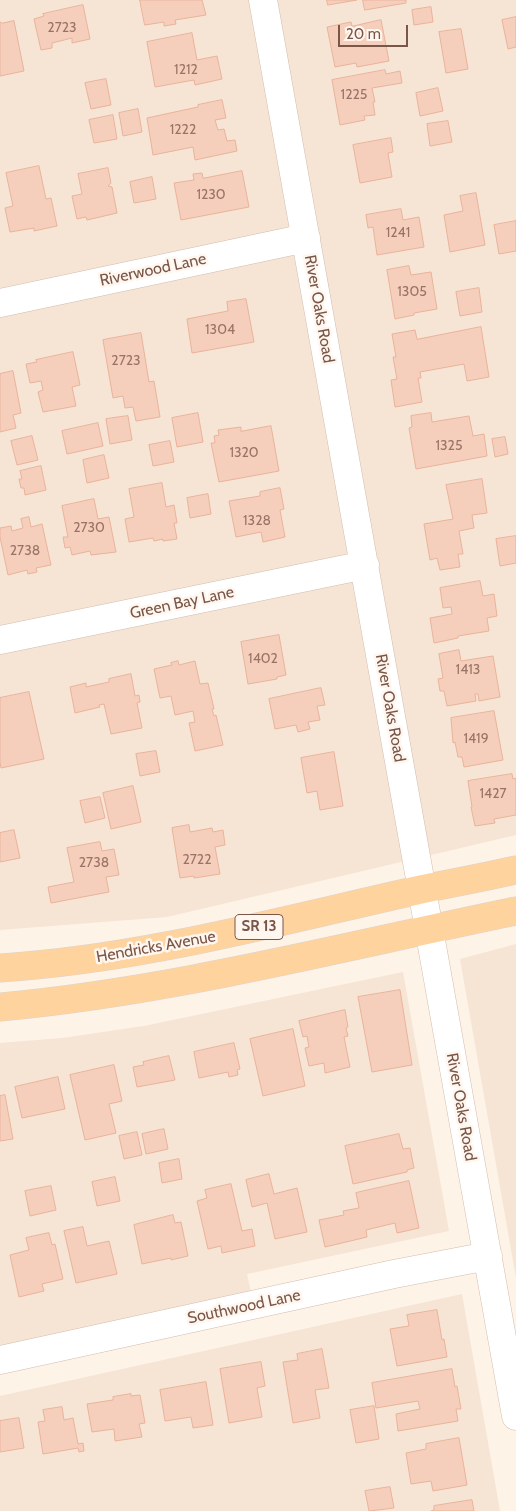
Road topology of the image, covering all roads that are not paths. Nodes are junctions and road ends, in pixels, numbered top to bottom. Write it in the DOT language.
graph roads {
  1 [pos="263,0"];
  2 [pos="306,238"];
  3 [pos="0,303"];
  4 [pos="365,565"];
  5 [pos="0,640"];
  6 [pos="516,870"];
  7 [pos="423,889"];
  8 [pos="516,911"];
  9 [pos="430,928"];
  10 [pos="0,968"];
  11 [pos="0,1008"];
  12 [pos="488,1256"];
  13 [pos="0,1360"];
  14 [pos="516,1416"];
  1 -- 2 [label="street, River Oaks Road"];
  2 -- 3 [label="street, Riverwood Lane"];
  2 -- 4 [label="street, River Oaks Road"];
  4 -- 5 [label="street, Green Bay Lane"];
  4 -- 7 [label="street, River Oaks Road"];
  6 -- 7 [label="main road, Hendricks Avenue / SR 13"];
  7 -- 9 [label="street, River Oaks Road"];
  7 -- 10 [label="main road, Hendricks Avenue / SR 13"];
  8 -- 9 [label="main road, SR 13"];
  9 -- 11 [label="main road, SR 13"];
  9 -- 12 [label="street, River Oaks Road"];
  12 -- 13 [label="street, Southwood Lane"];
  12 -- 14 [label="street, River Oaks Road"];
}
